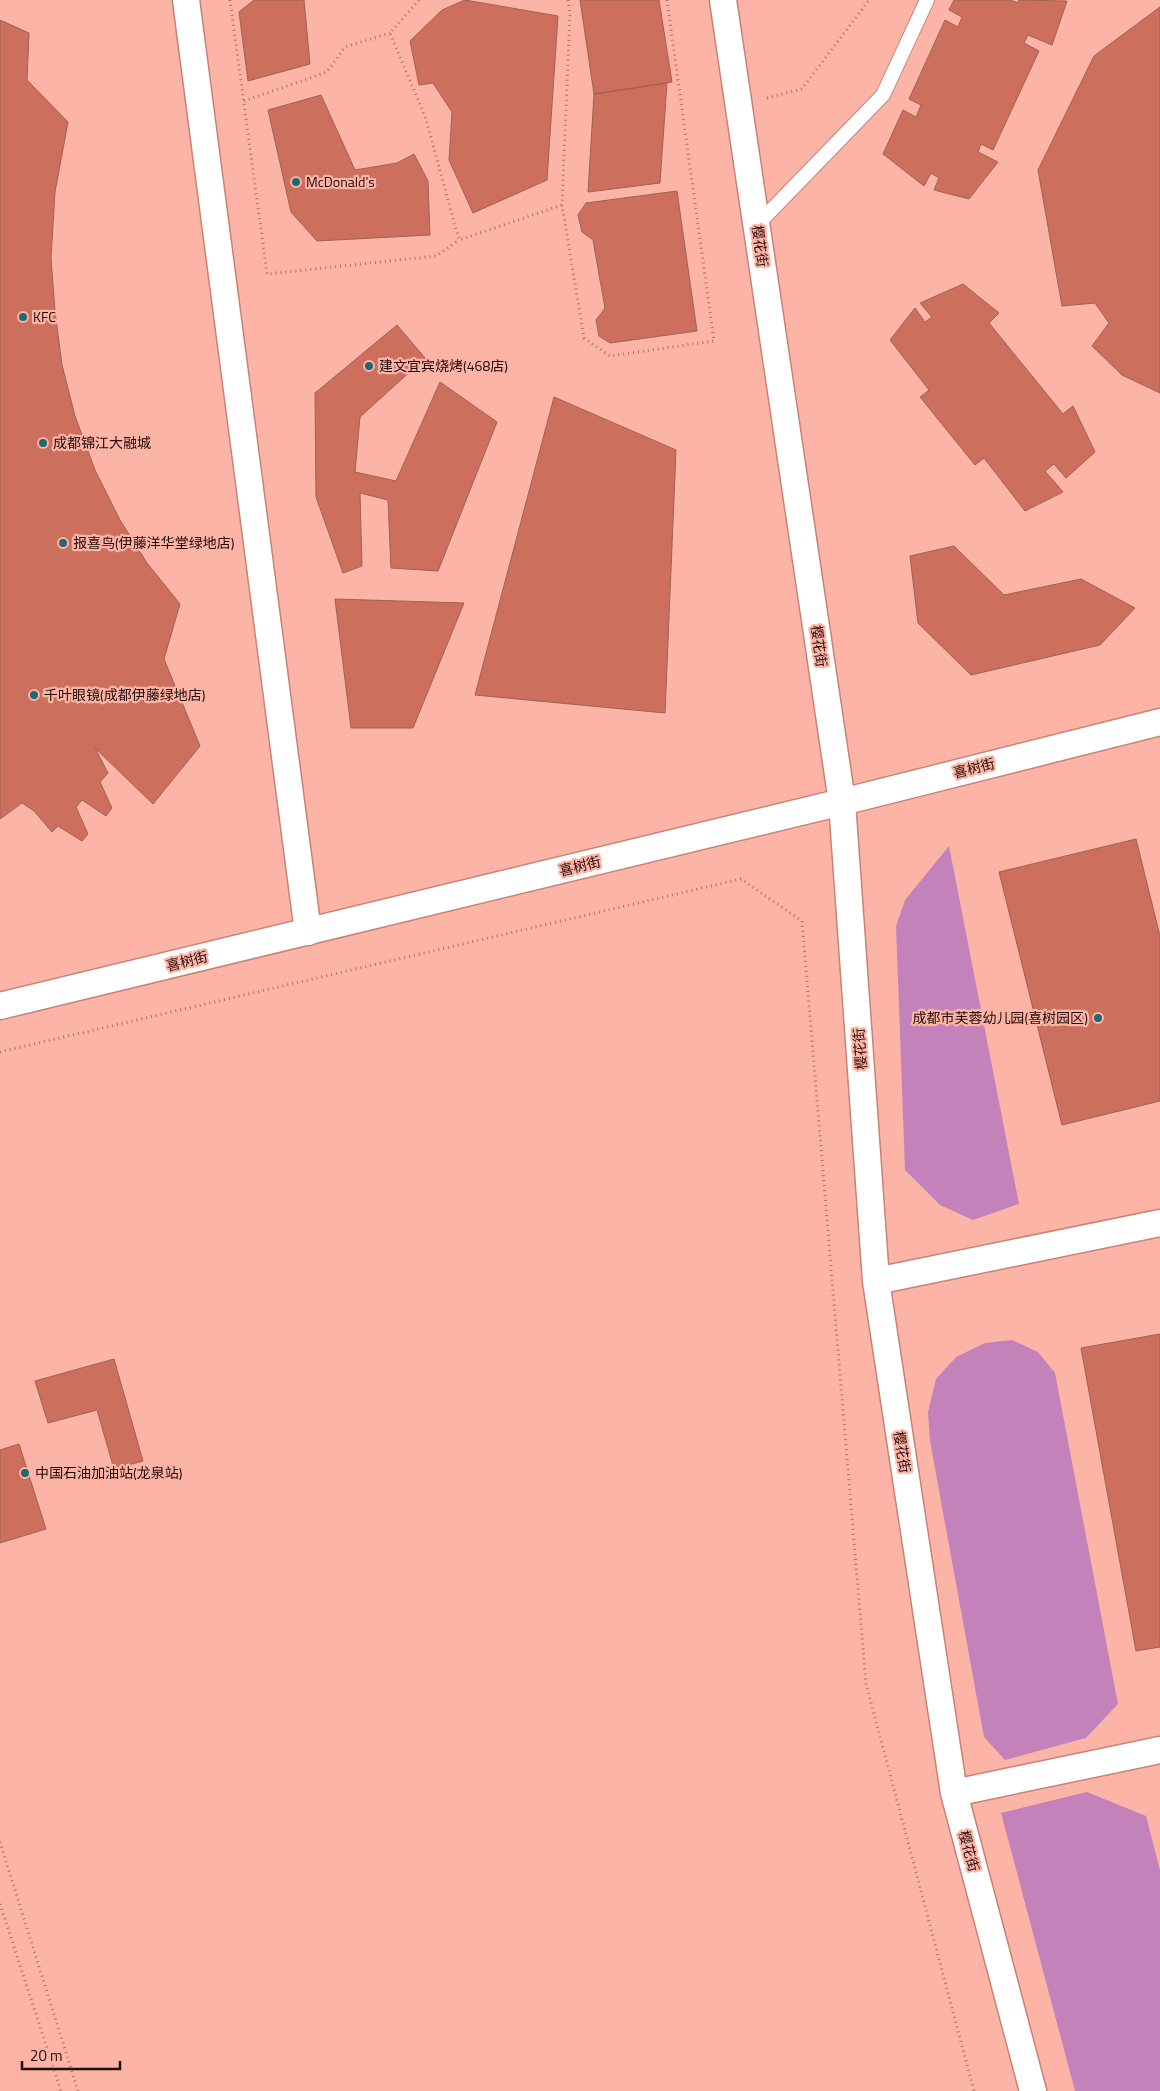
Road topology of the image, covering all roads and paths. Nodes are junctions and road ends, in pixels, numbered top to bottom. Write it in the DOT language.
graph roads {
  1 [pos="186,0"];
  2 [pos="230,0"];
  3 [pos="419,0"];
  4 [pos="568,0"];
  5 [pos="667,0"];
  6 [pos="723,0"];
  7 [pos="869,0"];
  8 [pos="927,0"];
  9 [pos="390,33"];
  10 [pos="244,101"];
  11 [pos="739,105"];
  12 [pos="562,205"];
  13 [pos="757,226"];
  14 [pos="459,240"];
  15 [pos="1160,722"];
  16 [pos="842,802"];
  17 [pos="308,932"];
  18 [pos="0,1006"];
  19 [pos="0,1052"];
  20 [pos="1160,1223"];
  21 [pos="876,1281"];
  22 [pos="1160,1750"];
  23 [pos="954,1793"];
  24 [pos="0,1842"];
  25 [pos="0,1904"];
  26 [pos="61,2091"];
  27 [pos="78,2091"];
  28 [pos="974,2091"];
  29 [pos="1033,2091"];
  1 -- 17 [label="street"];
  2 -- 10 [label="path"];
  3 -- 9 [label="path"];
  4 -- 12 [label="path"];
  5 -- 12 [label="path"];
  6 -- 11 [label="street, 樱花街"];
  7 -- 11 [label="path"];
  8 -- 13 [label="lane"];
  9 -- 10 [label="path"];
  9 -- 14 [label="path"];
  10 -- 14 [label="path"];
  11 -- 13 [label="street, 樱花街"];
  12 -- 14 [label="path"];
  13 -- 16 [label="street, 樱花街"];
  15 -- 16 [label="street, 喜树街"];
  16 -- 17 [label="street, 喜树街"];
  16 -- 21 [label="street, 樱花街"];
  17 -- 18 [label="street, 喜树街"];
  19 -- 28 [label="path"];
  20 -- 21 [label="street"];
  21 -- 23 [label="street, 樱花街"];
  22 -- 23 [label="street"];
  23 -- 29 [label="street, 樱花街"];
  24 -- 27 [label="path"];
  25 -- 26 [label="path"];
}
